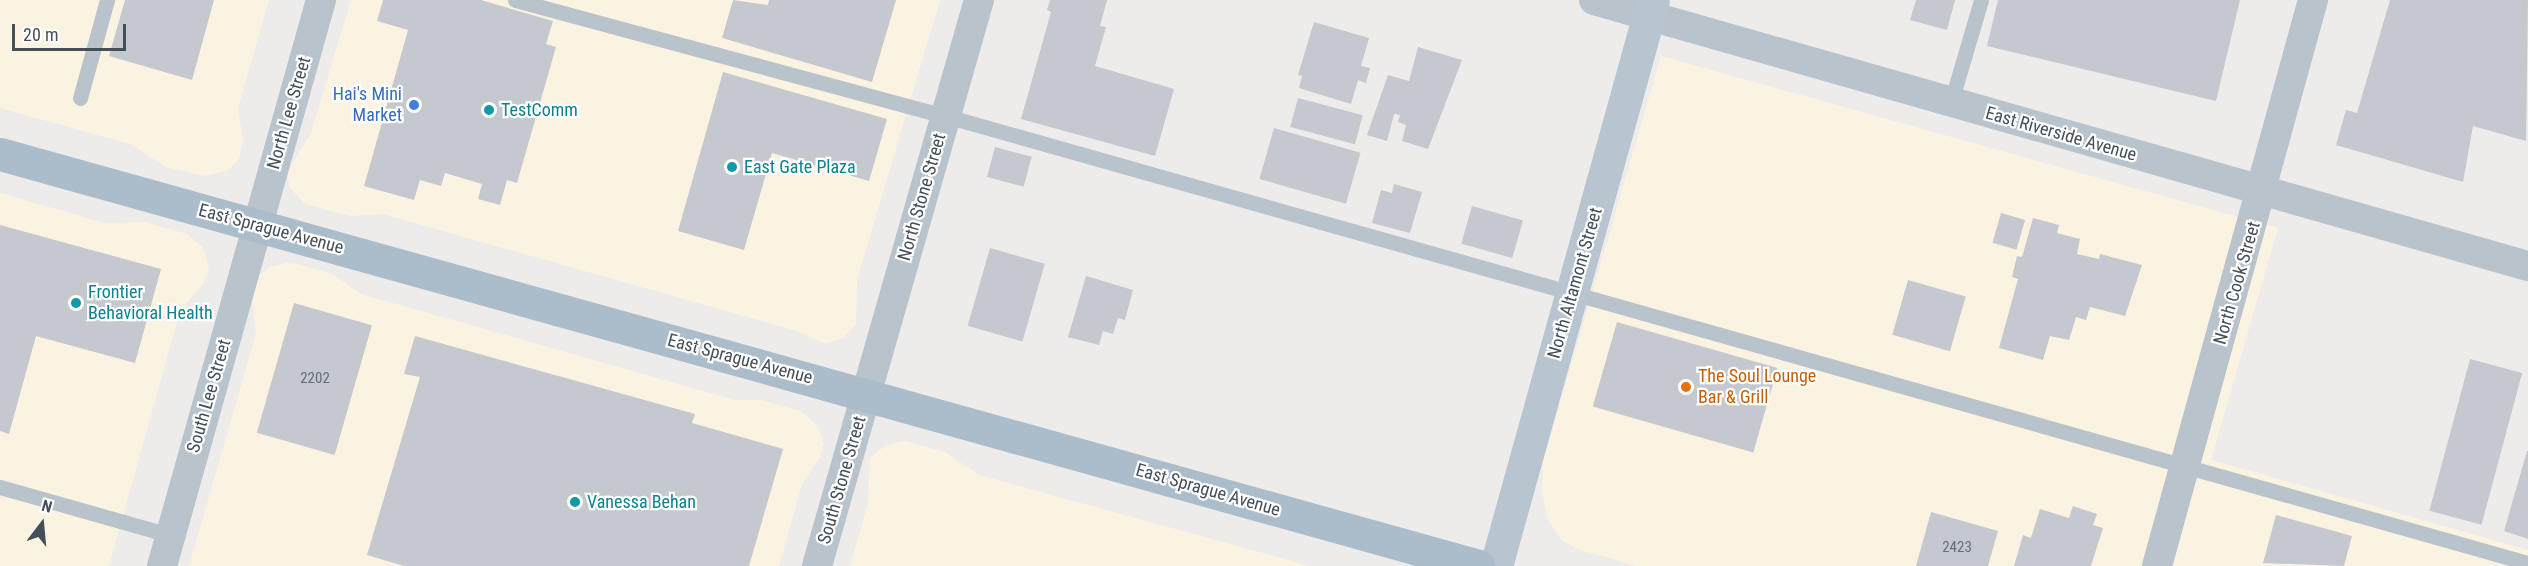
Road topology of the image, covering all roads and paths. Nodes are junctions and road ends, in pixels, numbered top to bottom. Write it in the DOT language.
graph roads {
  1 [pos="107,0"];
  2 [pos="321,0"];
  3 [pos="515,0"];
  4 [pos="979,0"];
  5 [pos="1594,0"];
  6 [pos="1981,0"];
  7 [pos="2313,0"];
  8 [pos="1651,8"];
  9 [pos="80,98"];
  10 [pos="1951,102"];
  11 [pos="946,116"];
  12 [pos="0,154"];
  13 [pos="2263,191"];
  14 [pos="257,225"];
  15 [pos="2528,267"];
  16 [pos="1571,296"];
  17 [pos="866,394"];
  18 [pos="2184,467"];
  19 [pos="0,486"];
  20 [pos="170,535"];
  21 [pos="2528,563"];
  22 [pos="162,566"];
  23 [pos="818,566"];
  24 [pos="1479,566"];
  25 [pos="1496,566"];
  26 [pos="2157,566"];
  1 -- 9 [label="lane"];
  2 -- 14 [label="street, North Lee Street"];
  3 -- 11 [label="lane"];
  4 -- 11 [label="street, North Stone Street"];
  5 -- 8 [label="street, East Riverside Avenue"];
  6 -- 10 [label="lane"];
  7 -- 13 [label="street, North Cook Street"];
  8 -- 10 [label="street, East Riverside Avenue"];
  8 -- 16 [label="street, North Altamont Street"];
  10 -- 13 [label="street, East Riverside Avenue"];
  11 -- 16 [label="lane"];
  11 -- 17 [label="street, North Stone Street"];
  12 -- 14 [label="main road, East Sprague Avenue"];
  13 -- 15 [label="street, East Riverside Avenue"];
  13 -- 18 [label="street, North Cook Street"];
  14 -- 17 [label="main road, East Sprague Avenue"];
  14 -- 20 [label="street, South Lee Street"];
  16 -- 18 [label="lane"];
  16 -- 25 [label="street, North Altamont Street"];
  17 -- 23 [label="street, South Stone Street"];
  17 -- 24 [label="main road, East Sprague Avenue"];
  18 -- 21 [label="lane"];
  18 -- 26 [label="street, North Cook Street"];
  19 -- 20 [label="lane"];
  20 -- 22 [label="street, South Lee Street"];
}
